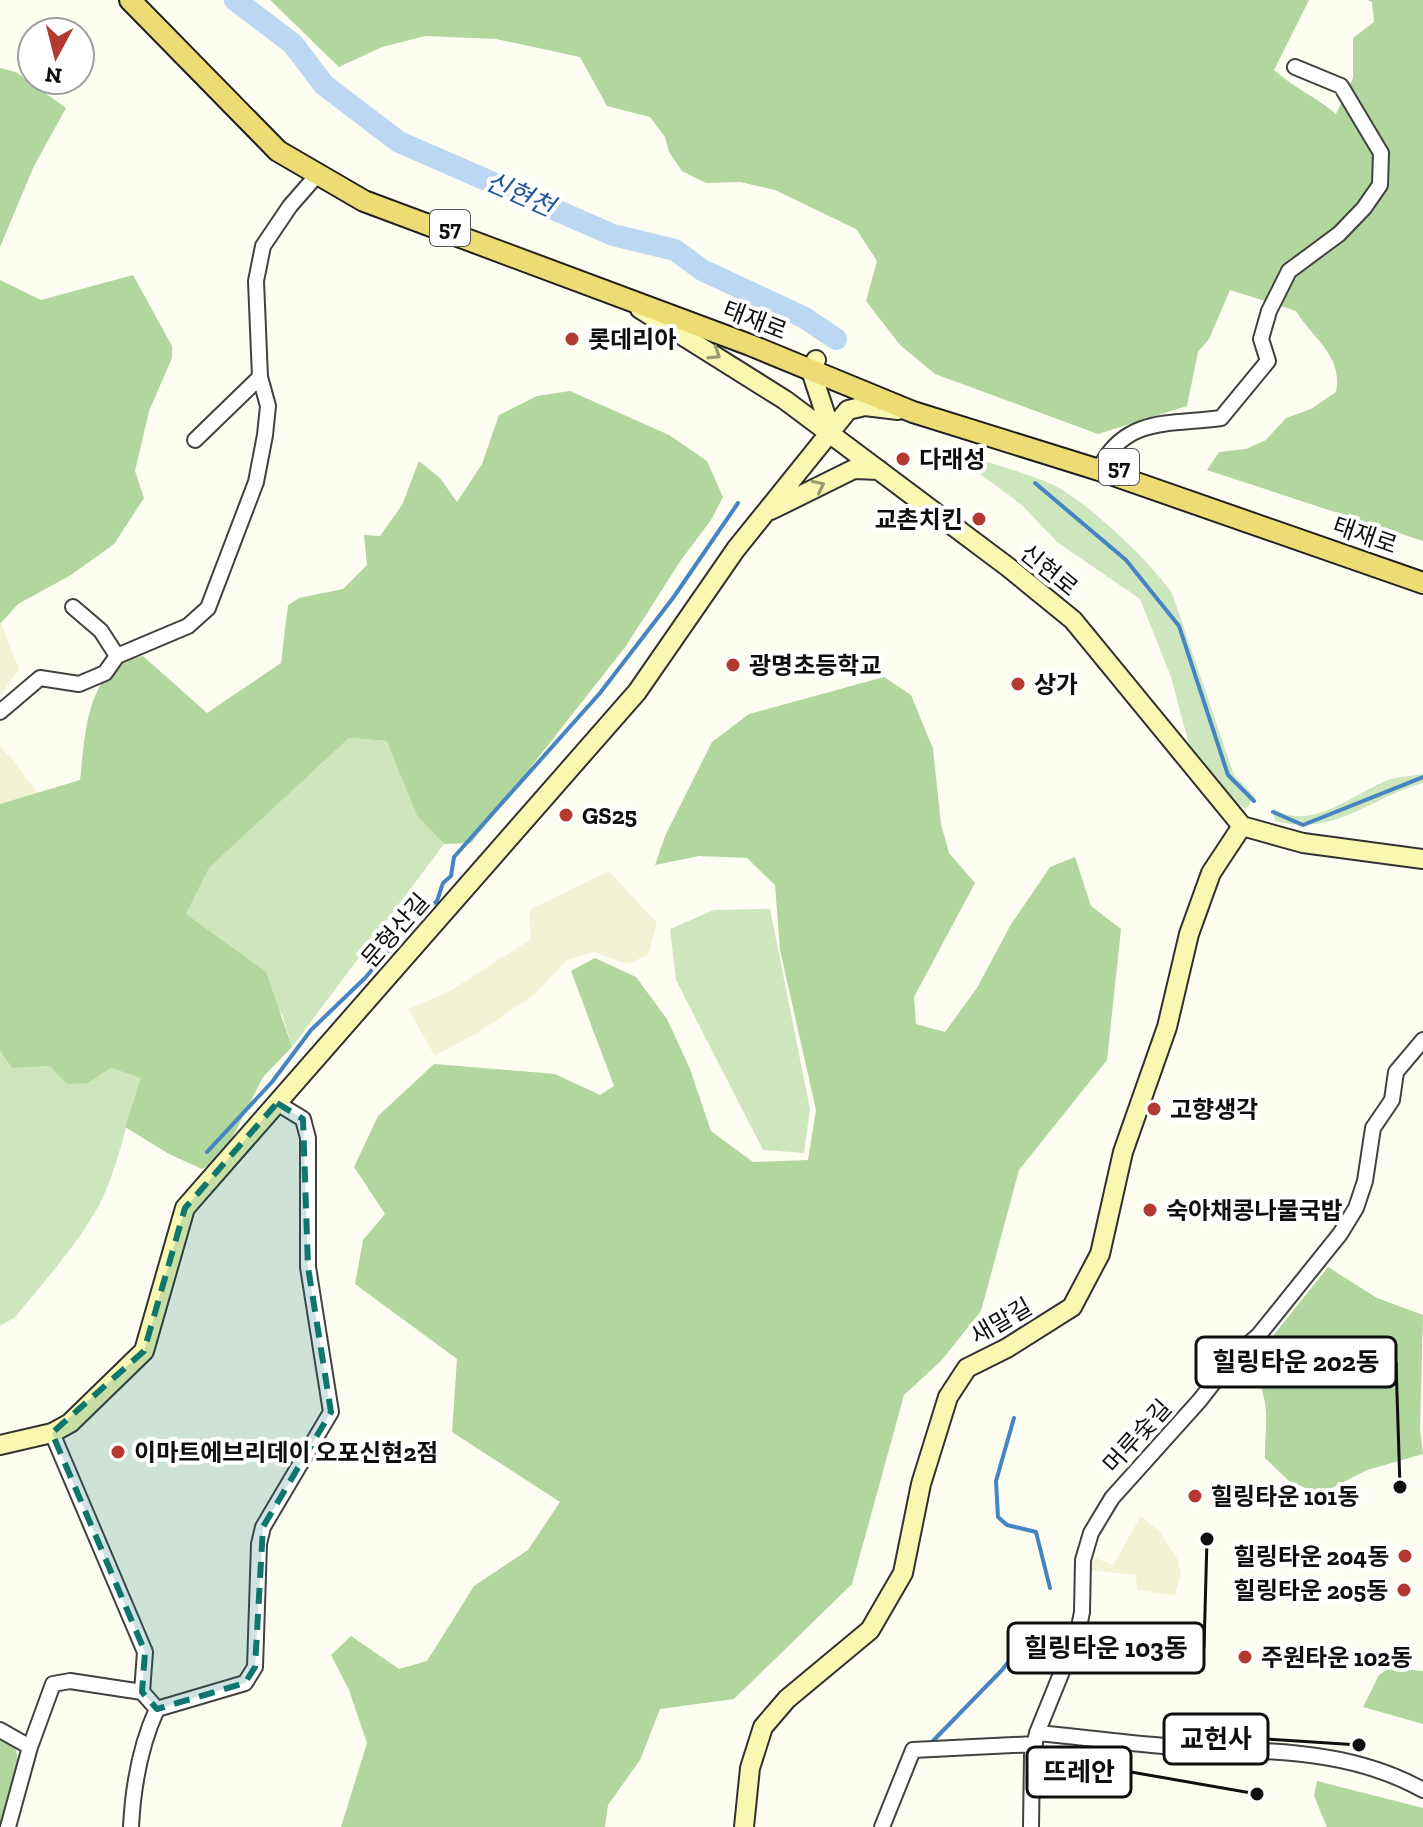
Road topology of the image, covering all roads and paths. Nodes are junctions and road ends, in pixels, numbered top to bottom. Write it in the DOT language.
graph roads {
  1 [pos="130,0"];
  2 [pos="144,0"];
  3 [pos="1295,67"];
  4 [pos="318,174"];
  5 [pos="625,299"];
  6 [pos="814,366"];
  7 [pos="260,377"];
  8 [pos="913,412"];
  9 [pos="832,434"];
  10 [pos="195,440"];
  11 [pos="1103,462"];
  12 [pos="879,470"];
  13 [pos="762,515"];
  14 [pos="1423,574"];
  15 [pos="1423,583"];
  16 [pos="73,607"];
  17 [pos="117,656"];
  18 [pos="0,712"];
  19 [pos="1242,826"];
  20 [pos="1423,859"];
  21 [pos="1423,1040"];
  22 [pos="277,1103"];
  23 [pos="52,1433"];
  24 [pos="4,1449"];
  25 [pos="142,1692"];
  26 [pos="157,1709"];
  27 [pos="0,1730"];
  28 [pos="1036,1738"];
  29 [pos="30,1747"];
  30 [pos="1423,1790"];
  31 [pos="8,1827"];
  32 [pos="131,1827"];
  33 [pos="744,1827"];
  34 [pos="882,1827"];
  35 [pos="1031,1827"];
  1 -- 4 [label="main road, 태재로 / 57"];
  2 -- 6 [label="main road, 태재로 / 57"];
  3 -- 11 [label="street"];
  4 -- 5 [label="main road, 태재로 / 57"];
  4 -- 7 [label="street"];
  5 -- 6 [label="main road, 태재로 / 57"];
  5 -- 9 [label="street, 신현로, one-way"];
  6 -- 8 [label="main road, 태재로 / 57"];
  6 -- 9 [label="street"];
  6 -- 11 [label="main road, 태재로 / 57"];
  7 -- 10 [label="street"];
  7 -- 17 [label="street"];
  8 -- 9 [label="street, 문형산길"];
  8 -- 15 [label="main road, 태재로 / 57"];
  9 -- 12 [label="street, 신현로"];
  9 -- 13 [label="street, 문형산길"];
  11 -- 14 [label="main road, 태재로 / 57"];
  13 -- 12 [label="street, one-way"];
  12 -- 19 [label="street, 신현로"];
  13 -- 22 [label="street, 문형산길"];
  16 -- 17 [label="street"];
  17 -- 18 [label="street"];
  19 -- 20 [label="street"];
  19 -- 33 [label="street, 새말길"];
  21 -- 28 [label="street, 머루숯길"];
  22 -- 23 [label="street, 문형산길"];
  22 -- 26 [label="street"];
  23 -- 24 [label="street, 문형산길"];
  23 -- 25 [label="street"];
  25 -- 26 [label="street"];
  25 -- 29 [label="street"];
  26 -- 32 [label="street"];
  27 -- 29 [label="street"];
  28 -- 30 [label="street"];
  28 -- 34 [label="street"];
  28 -- 35 [label="street, 머루숯길"];
  29 -- 31 [label="street"];
}
